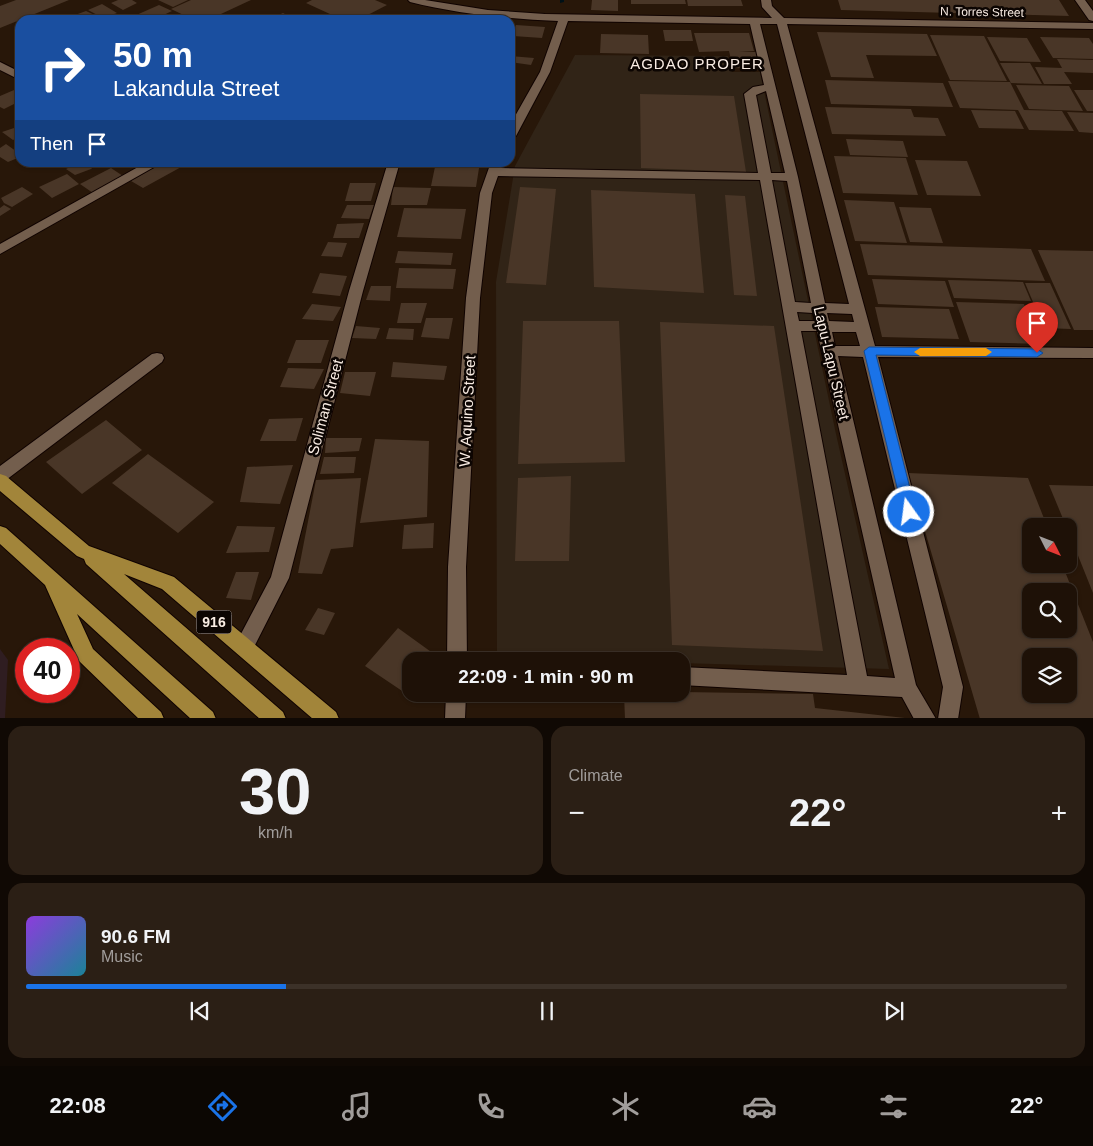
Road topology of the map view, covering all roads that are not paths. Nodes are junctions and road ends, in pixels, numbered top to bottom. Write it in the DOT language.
graph roads {
  1 [pos="413,0"];
  2 [pos="1080,0"];
  3 [pos="432,3"];
  4 [pos="767,4"];
  5 [pos="507,15"];
  6 [pos="515,15"];
  7 [pos="564,18"];
  8 [pos="1093,18"];
  9 [pos="754,21"];
  10 [pos="780,21"];
  11 [pos="1093,26"];
  12 [pos="0,65"];
  13 [pos="15,74"];
  14 [pos="770,87"];
  15 [pos="515,127"];
  16 [pos="148,167"];
  17 [pos="393,167"];
  18 [pos="495,167"];
  19 [pos="766,176"];
  20 [pos="792,177"];
  21 [pos="0,250"];
  22 [pos="790,308"];
  23 [pos="819,308"];
  24 [pos="857,309"];
  25 [pos="794,326"];
  26 [pos="824,326"];
  27 [pos="862,327"];
  28 [pos="830,351"];
  29 [pos="869,351"];
  30 [pos="1093,354"];
  31 [pos="157,358"];
  32 [pos="0,474"];
  33 [pos="0,481"];
  34 [pos="0,533"];
  35 [pos="83,551"];
  36 [pos="50,577"];
  37 [pos="244,647"];
  38 [pos="457,652"];
  39 [pos="690,677"];
  40 [pos="859,686"];
  41 [pos="907,688"];
  42 [pos="456,702"];
  43 [pos="143,714"];
  44 [pos="206,718"];
  45 [pos="276,718"];
  46 [pos="329,718"];
  47 [pos="455,718"];
  48 [pos="926,718"];
  49 [pos="948,718"];
  1 -- 3 [label="street, N. Torres Street"];
  2 -- 8 [label="street"];
  3 -- 5 [label="street, N. Torres Street"];
  4 -- 9 [label="street"];
  4 -- 10 [label="street"];
  6 -- 7 [label="street, N. Torres Street"];
  7 -- 9 [label="street, N. Torres Street"];
  7 -- 15 [label="street"];
  9 -- 10 [label="street, N. Torres Street"];
  9 -- 14 [label="street, Lapu-Lapu Street"];
  10 -- 11 [label="street, N. Torres Street"];
  10 -- 24 [label="street"];
  12 -- 13 [label="street"];
  14 -- 19 [label="street"];
  14 -- 20 [label="street, Lapu-Lapu Street"];
  16 -- 21 [label="street"];
  17 -- 37 [label="street, Soliman Street"];
  18 -- 19 [label="street"];
  18 -- 38 [label="street, W. Aquino Street"];
  19 -- 20 [label="street"];
  19 -- 22 [label="street"];
  20 -- 23 [label="street, Lapu-Lapu Street"];
  22 -- 23 [label="street"];
  22 -- 25 [label="street"];
  23 -- 24 [label="street"];
  23 -- 26 [label="street, Lapu-Lapu Street"];
  24 -- 27 [label="street"];
  25 -- 26 [label="street"];
  25 -- 40 [label="street"];
  26 -- 27 [label="street"];
  26 -- 28 [label="street, Lapu-Lapu Street"];
  27 -- 29 [label="street"];
  28 -- 29 [label="street"];
  28 -- 41 [label="street, Lapu-Lapu Street"];
  29 -- 30 [label="street"];
  29 -- 49 [label="street"];
  31 -- 32 [label="street"];
  33 -- 35 [label="main road, 916"];
  34 -- 36 [label="main road"];
  35 -- 37 [label="main road, 916"];
  35 -- 45 [label="main road"];
  36 -- 43 [label="main road"];
  36 -- 44 [label="main road"];
  37 -- 46 [label="main road, 916"];
  39 -- 40 [label="street"];
  40 -- 41 [label="street"];
  41 -- 48 [label="street, Lapu-Lapu Street"];
  42 -- 47 [label="street"];
}
